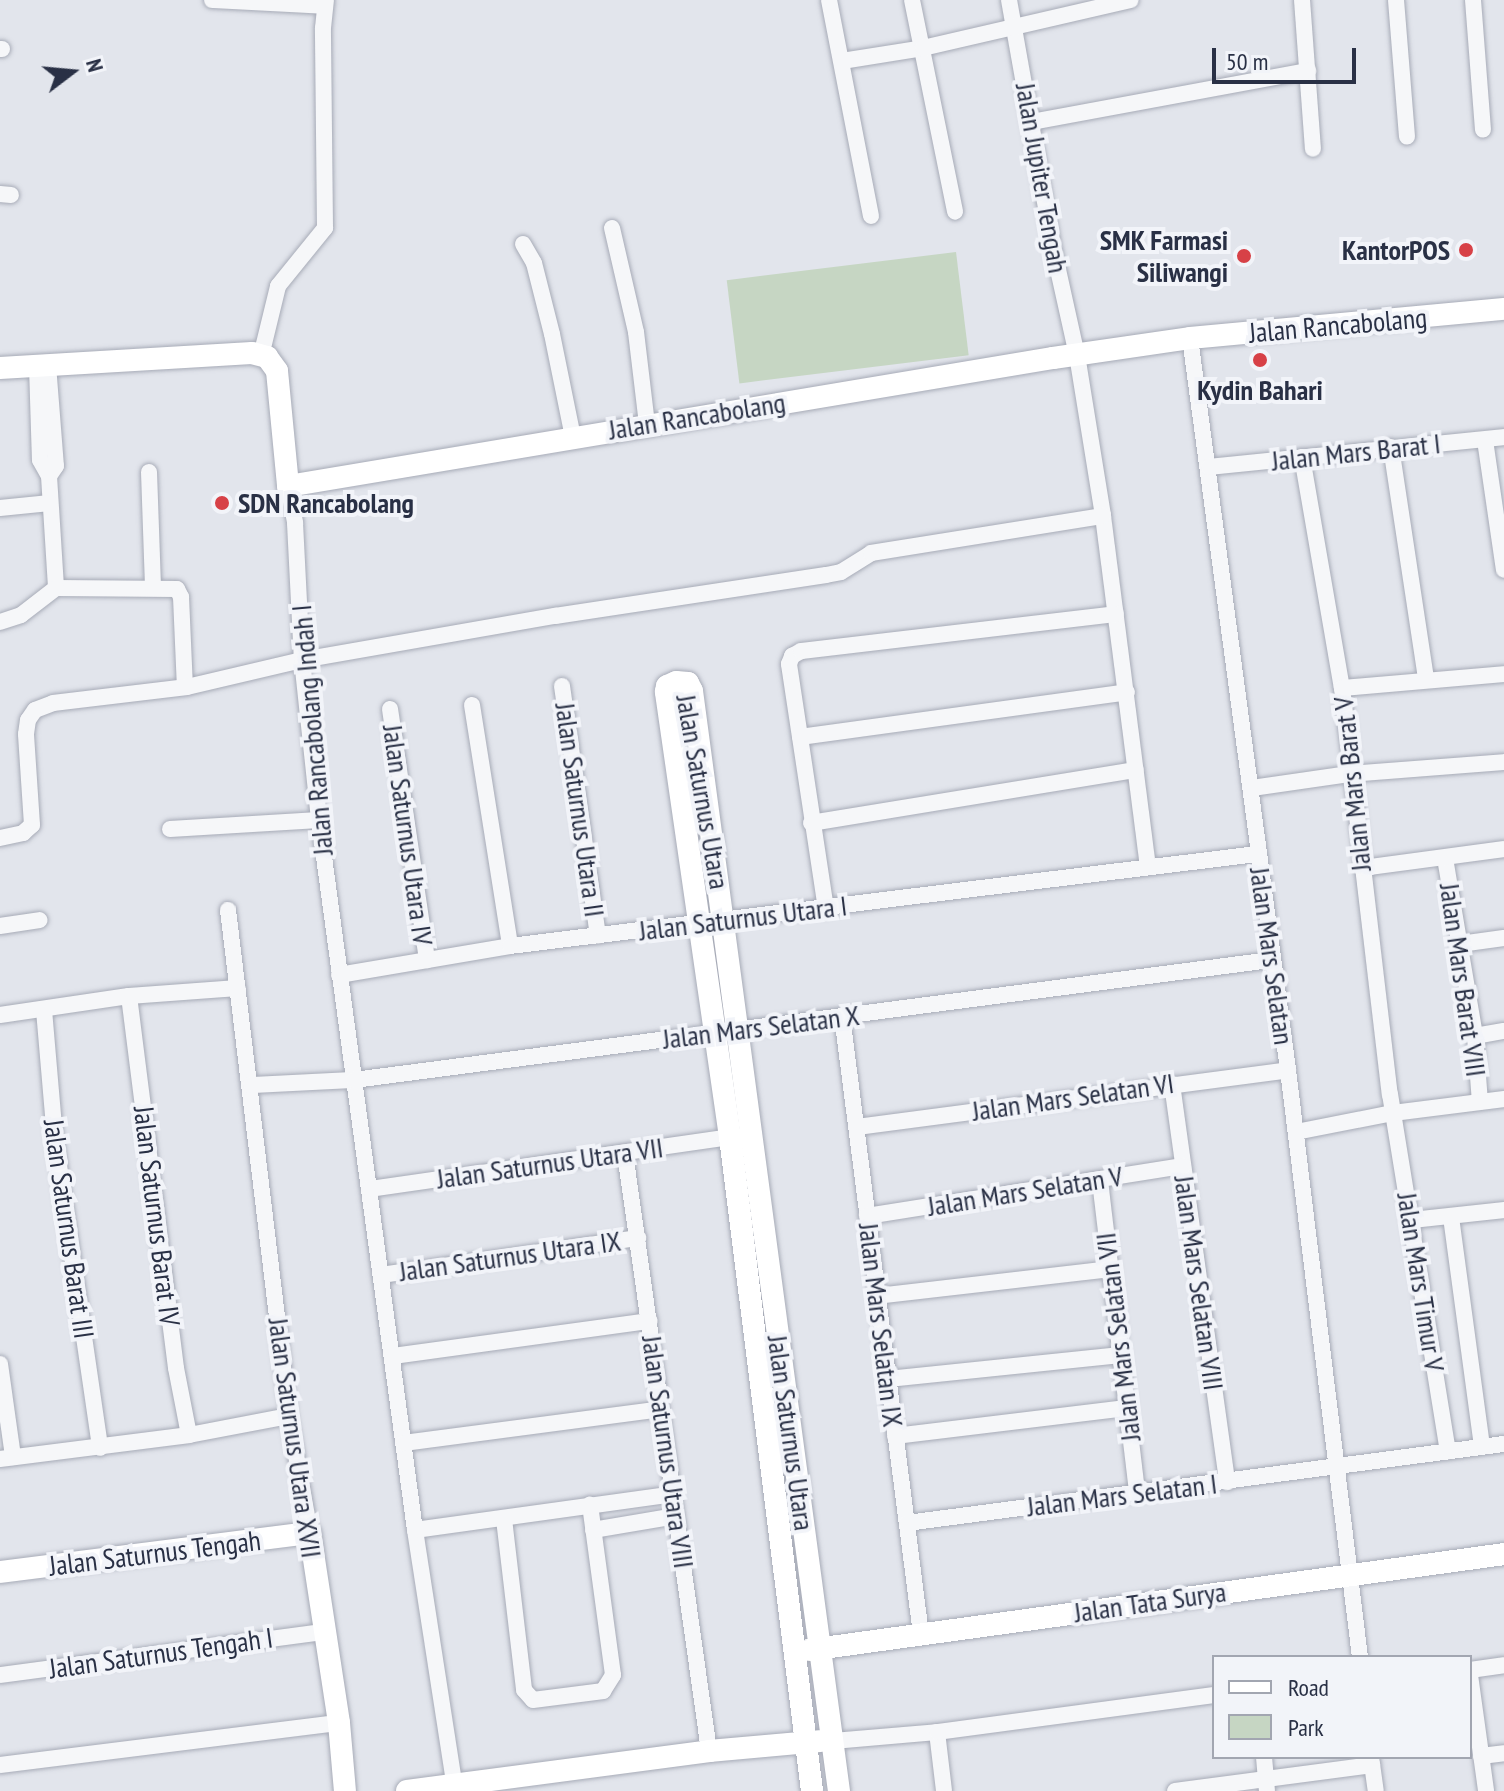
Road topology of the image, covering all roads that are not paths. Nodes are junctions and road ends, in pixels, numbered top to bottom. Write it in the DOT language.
graph roads {
  1 [pos="212,0"];
  2 [pos="829,0"];
  3 [pos="912,0"];
  4 [pos="1009,0"];
  5 [pos="1131,0"];
  6 [pos="1302,0"];
  7 [pos="1396,0"];
  8 [pos="1473,0"];
  9 [pos="326,3"];
  10 [pos="1098,3"];
  11 [pos="1014,25"];
  12 [pos="923,48"];
  13 [pos="842,61"];
  14 [pos="1308,71"];
  15 [pos="1032,122"];
  16 [pos="1483,130"];
  17 [pos="1407,137"];
  18 [pos="1313,149"];
  19 [pos="955,212"];
  20 [pos="871,216"];
  21 [pos="612,228"];
  22 [pos="523,244"];
  23 [pos="1504,309"];
  24 [pos="1190,338"];
  25 [pos="1077,355"];
  26 [pos="261,356"];
  27 [pos="42,365"];
  28 [pos="0,368"];
  29 [pos="647,424"];
  30 [pos="573,437"];
  31 [pos="1504,437"];
  32 [pos="1485,440"];
  33 [pos="1391,447"];
  34 [pos="1302,457"];
  35 [pos="1209,467"];
  36 [pos="149,472"];
  37 [pos="288,486"];
  38 [pos="50,503"];
  39 [pos="0,508"];
  40 [pos="1103,516"];
  41 [pos="1504,570"];
  42 [pos="56,588"];
  43 [pos="153,588"];
  44 [pos="1116,614"];
  45 [pos="0,622"];
  46 [pos="302,660"];
  47 [pos="1504,674"];
  48 [pos="1426,678"];
  49 [pos="562,686"];
  50 [pos="185,687"];
  51 [pos="1342,688"];
  52 [pos="1127,692"];
  53 [pos="472,705"];
  54 [pos="390,709"];
  55 [pos="800,737"];
  56 [pos="1504,762"];
  57 [pos="1136,770"];
  58 [pos="1349,774"];
  59 [pos="1252,788"];
  60 [pos="319,820"];
  61 [pos="811,823"];
  62 [pos="170,829"];
  63 [pos="0,838"];
  64 [pos="1504,849"];
  65 [pos="1257,854"];
  66 [pos="1445,858"];
  67 [pos="1148,867"];
  68 [pos="1362,868"];
  69 [pos="826,909"];
  70 [pos="228,910"];
  71 [pos="724,919"];
  72 [pos="40,920"];
  73 [pos="701,923"];
  74 [pos="0,926"];
  75 [pos="598,935"];
  76 [pos="1504,938"];
  77 [pos="1460,944"];
  78 [pos="510,946"];
  79 [pos="427,960"];
  80 [pos="1271,960"];
  81 [pos="339,975"];
  82 [pos="238,988"];
  83 [pos="129,996"];
  84 [pos="44,1010"];
  85 [pos="0,1015"];
  86 [pos="842,1016"];
  87 [pos="739,1029"];
  88 [pos="1504,1031"];
  89 [pos="715,1032"];
  90 [pos="1475,1036"];
  91 [pos="1288,1070"];
  92 [pos="354,1080"];
  93 [pos="1172,1084"];
  94 [pos="251,1085"];
  95 [pos="1504,1099"];
  96 [pos="1480,1102"];
  97 [pos="1393,1113"];
  98 [pos="857,1127"];
  99 [pos="1296,1132"];
  100 [pos="730,1137"];
  101 [pos="625,1153"];
  102 [pos="1183,1166"];
  103 [pos="1100,1181"];
  104 [pos="370,1189"];
  105 [pos="1504,1210"];
  106 [pos="867,1216"];
  107 [pos="1451,1217"];
  108 [pos="1412,1220"];
  109 [pos="638,1238"];
  110 [pos="1111,1269"];
  111 [pos="381,1275"];
  112 [pos="877,1296"];
  113 [pos="650,1321"];
  114 [pos="1121,1355"];
  115 [pos="393,1356"];
  116 [pos="0,1364"];
  117 [pos="888,1379"];
  118 [pos="1126,1408"];
  119 [pos="661,1409"];
  120 [pos="289,1416"];
  121 [pos="189,1435"];
  122 [pos="895,1436"];
  123 [pos="404,1443"];
  124 [pos="1504,1444"];
  125 [pos="1482,1447"];
  126 [pos="100,1448"];
  127 [pos="1448,1451"];
  128 [pos="6,1458"];
  129 [pos="1337,1467"];
  130 [pos="1227,1482"];
  131 [pos="1137,1493"];
  132 [pos="674,1494"];
  133 [pos="590,1505"];
  134 [pos="676,1516"];
  135 [pos="504,1519"];
  136 [pos="907,1523"];
  137 [pos="415,1530"];
  138 [pos="593,1530"];
  139 [pos="310,1533"];
  140 [pos="1504,1554"];
  141 [pos="0,1572"];
  142 [pos="1350,1575"];
  143 [pos="322,1632"];
  144 [pos="921,1634"];
  145 [pos="821,1648"];
  146 [pos="796,1651"];
  147 [pos="1360,1655"];
  148 [pos="1504,1665"];
  149 [pos="1472,1672"];
  150 [pos="0,1675"];
  151 [pos="1472,1687"];
  152 [pos="1212,1695"];
  153 [pos="339,1723"];
  154 [pos="937,1732"];
  155 [pos="833,1741"];
  156 [pos="807,1742"];
  157 [pos="709,1751"];
  158 [pos="1504,1753"];
  159 [pos="1481,1756"];
  160 [pos="1264,1759"];
  161 [pos="1372,1761"];
  162 [pos="0,1765"];
  163 [pos="454,1783"];
  164 [pos="1266,1784"];
  165 [pos="345,1791"];
  166 [pos="407,1791"];
  167 [pos="812,1791"];
  168 [pos="839,1791"];
  169 [pos="944,1791"];
  170 [pos="1175,1791"];
  171 [pos="1376,1791"];
  172 [pos="1486,1791"];
  1 -- 9 [label="street"];
  2 -- 13 [label="street"];
  3 -- 12 [label="street"];
  4 -- 11 [label="street, Jalan Jupiter Tengah"];
  5 -- 10 [label="street"];
  6 -- 14 [label="street"];
  7 -- 17 [label="street"];
  8 -- 16 [label="street"];
  9 -- 26 [label="street"];
  10 -- 11 [label="street"];
  11 -- 12 [label="street"];
  11 -- 15 [label="street, Jalan Jupiter Tengah"];
  12 -- 13 [label="street"];
  12 -- 19 [label="street"];
  13 -- 20 [label="street"];
  14 -- 15 [label="street"];
  14 -- 18 [label="street"];
  15 -- 25 [label="street, Jalan Jupiter Tengah"];
  21 -- 29 [label="street"];
  22 -- 30 [label="street"];
  23 -- 24 [label="street, Jalan Rancabolang"];
  24 -- 25 [label="street, Jalan Rancabolang"];
  24 -- 35 [label="street, Jalan Mars Selatan"];
  25 -- 29 [label="street, Jalan Rancabolang"];
  25 -- 40 [label="street, Jalan Jupiter Tengah"];
  26 -- 27 [label="street"];
  26 -- 37 [label="street"];
  27 -- 28 [label="street"];
  27 -- 38 [label="street"];
  29 -- 30 [label="street, Jalan Rancabolang"];
  30 -- 37 [label="street, Jalan Rancabolang"];
  31 -- 32 [label="street, Jalan Mars Barat I"];
  32 -- 33 [label="street, Jalan Mars Barat I"];
  32 -- 41 [label="street"];
  33 -- 34 [label="street, Jalan Mars Barat I"];
  33 -- 48 [label="street"];
  34 -- 35 [label="street, Jalan Mars Barat I"];
  34 -- 51 [label="street, Jalan Mars Barat V"];
  35 -- 59 [label="street, Jalan Mars Selatan"];
  36 -- 43 [label="street"];
  37 -- 46 [label="street, Jalan Rancabolang Indah I"];
  38 -- 39 [label="street"];
  38 -- 42 [label="street"];
  40 -- 44 [label="street, Jalan Jupiter Tengah"];
  40 -- 46 [label="street"];
  42 -- 43 [label="street"];
  42 -- 45 [label="street"];
  43 -- 50 [label="street"];
  44 -- 52 [label="street, Jalan Jupiter Tengah"];
  44 -- 55 [label="street"];
  46 -- 50 [label="street"];
  46 -- 60 [label="street, Jalan Rancabolang Indah I"];
  47 -- 48 [label="street"];
  48 -- 51 [label="street"];
  49 -- 75 [label="street, Jalan Saturnus Utara II"];
  50 -- 63 [label="street"];
  51 -- 58 [label="street, Jalan Mars Barat V"];
  52 -- 55 [label="street"];
  52 -- 57 [label="street, Jalan Jupiter Tengah"];
  53 -- 78 [label="street"];
  54 -- 79 [label="street, Jalan Saturnus Utara IV"];
  55 -- 61 [label="street"];
  56 -- 58 [label="street"];
  57 -- 61 [label="street"];
  57 -- 67 [label="street, Jalan Jupiter Tengah"];
  58 -- 59 [label="street"];
  58 -- 68 [label="street, Jalan Mars Barat V"];
  59 -- 65 [label="street, Jalan Mars Selatan"];
  60 -- 62 [label="street"];
  60 -- 81 [label="street, Jalan Rancabolang Indah I"];
  61 -- 69 [label="street"];
  64 -- 66 [label="street"];
  65 -- 67 [label="street, Jalan Saturnus Utara I"];
  65 -- 80 [label="street, Jalan Mars Selatan"];
  66 -- 68 [label="street"];
  66 -- 77 [label="street, Jalan Mars Barat VIII"];
  67 -- 69 [label="street, Jalan Saturnus Utara I"];
  68 -- 97 [label="street, Jalan Mars Barat V"];
  69 -- 71 [label="street, Jalan Saturnus Utara I"];
  70 -- 82 [label="street, Jalan Saturnus Utara XVII"];
  71 -- 73 [label="street, Jalan Saturnus Utara I"];
  71 -- 73 [label="street, Jalan Saturnus Utara"];
  71 -- 87 [label="street, Jalan Saturnus Utara"];
  72 -- 74 [label="street"];
  73 -- 75 [label="street, Jalan Saturnus Utara I"];
  73 -- 89 [label="street, Jalan Saturnus Utara"];
  75 -- 78 [label="street, Jalan Saturnus Utara I"];
  76 -- 77 [label="street"];
  77 -- 90 [label="street, Jalan Mars Barat VIII"];
  78 -- 79 [label="street, Jalan Saturnus Utara I"];
  79 -- 81 [label="street, Jalan Saturnus Utara I"];
  80 -- 86 [label="street, Jalan Mars Selatan X"];
  80 -- 91 [label="street, Jalan Mars Selatan"];
  81 -- 92 [label="street, Jalan Rancabolang Indah I"];
  82 -- 83 [label="street"];
  82 -- 94 [label="street, Jalan Saturnus Utara XVII"];
  83 -- 84 [label="street"];
  83 -- 121 [label="street, Jalan Saturnus Barat IV"];
  84 -- 85 [label="street"];
  84 -- 126 [label="street, Jalan Saturnus Barat III"];
  86 -- 87 [label="street, Jalan Mars Selatan X"];
  86 -- 98 [label="street, Jalan Mars Selatan IX"];
  87 -- 89 [label="street, Jalan Mars Selatan X"];
  87 -- 145 [label="street, Jalan Saturnus Utara"];
  88 -- 90 [label="street"];
  89 -- 92 [label="street, Jalan Mars Selatan X"];
  89 -- 100 [label="street, Jalan Saturnus Utara"];
  90 -- 96 [label="street, Jalan Mars Barat VIII"];
  91 -- 93 [label="street, Jalan Mars Selatan VI"];
  91 -- 99 [label="street, Jalan Mars Selatan"];
  92 -- 94 [label="street, Jalan Mars Selatan X"];
  92 -- 104 [label="street, Jalan Rancabolang Indah I"];
  93 -- 98 [label="street, Jalan Mars Selatan VI"];
  93 -- 102 [label="street, Jalan Mars Selatan VIII"];
  94 -- 120 [label="street, Jalan Saturnus Utara XVII"];
  95 -- 96 [label="street"];
  96 -- 97 [label="street"];
  97 -- 99 [label="street"];
  97 -- 108 [label="street, Jalan Mars Timur V"];
  98 -- 106 [label="street, Jalan Mars Selatan IX"];
  99 -- 129 [label="street, Jalan Mars Selatan"];
  100 -- 101 [label="street, Jalan Saturnus Utara VII"];
  100 -- 146 [label="street, Jalan Saturnus Utara"];
  101 -- 104 [label="street, Jalan Saturnus Utara VII"];
  101 -- 109 [label="street, Jalan Saturnus Utara VIII"];
  102 -- 103 [label="street, Jalan Mars Selatan V"];
  102 -- 130 [label="street, Jalan Mars Selatan VIII"];
  103 -- 106 [label="street, Jalan Mars Selatan V"];
  103 -- 110 [label="street, Jalan Mars Selatan VII"];
  104 -- 111 [label="street, Jalan Rancabolang Indah I"];
  105 -- 107 [label="street"];
  106 -- 112 [label="street, Jalan Mars Selatan IX"];
  107 -- 108 [label="street"];
  107 -- 125 [label="street"];
  108 -- 127 [label="street, Jalan Mars Timur V"];
  109 -- 111 [label="street, Jalan Saturnus Utara IX"];
  109 -- 113 [label="street, Jalan Saturnus Utara VIII"];
  110 -- 112 [label="street"];
  110 -- 114 [label="street, Jalan Mars Selatan VII"];
  111 -- 115 [label="street, Jalan Rancabolang Indah I"];
  112 -- 117 [label="street, Jalan Mars Selatan IX"];
  113 -- 115 [label="street"];
  113 -- 119 [label="street, Jalan Saturnus Utara VIII"];
  114 -- 117 [label="street"];
  114 -- 118 [label="street, Jalan Mars Selatan VII"];
  115 -- 123 [label="street, Jalan Rancabolang Indah I"];
  116 -- 128 [label="street"];
  117 -- 122 [label="street, Jalan Mars Selatan IX"];
  118 -- 122 [label="street"];
  118 -- 131 [label="street, Jalan Mars Selatan VII"];
  119 -- 123 [label="street"];
  119 -- 132 [label="street, Jalan Saturnus Utara VIII"];
  120 -- 121 [label="street"];
  120 -- 139 [label="street, Jalan Saturnus Utara XVII"];
  121 -- 126 [label="street"];
  122 -- 136 [label="street, Jalan Mars Selatan IX"];
  123 -- 137 [label="street, Jalan Rancabolang Indah I"];
  124 -- 125 [label="street, Jalan Mars Selatan I"];
  125 -- 127 [label="street, Jalan Mars Selatan I"];
  126 -- 128 [label="street"];
  127 -- 129 [label="street, Jalan Mars Selatan I"];
  129 -- 130 [label="street, Jalan Mars Selatan I"];
  129 -- 142 [label="street, Jalan Mars Selatan"];
  130 -- 131 [label="street, Jalan Mars Selatan I"];
  131 -- 136 [label="street, Jalan Mars Selatan I"];
  132 -- 133 [label="street"];
  132 -- 134 [label="street, Jalan Saturnus Utara VIII"];
  133 -- 135 [label="street"];
  133 -- 138 [label="street"];
  134 -- 138 [label="street"];
  134 -- 157 [label="street, Jalan Saturnus Utara VIII"];
  135 -- 137 [label="street"];
  135 -- 138 [label="street"];
  136 -- 144 [label="street, Jalan Mars Selatan IX"];
  137 -- 163 [label="street, Jalan Rancabolang Indah I"];
  139 -- 141 [label="street, Jalan Saturnus Tengah"];
  139 -- 143 [label="street, Jalan Saturnus Utara XVII"];
  140 -- 142 [label="street, Jalan Tata Surya"];
  142 -- 144 [label="street, Jalan Tata Surya"];
  142 -- 147 [label="street, Jalan Mars Selatan"];
  143 -- 150 [label="street, Jalan Saturnus Tengah I"];
  143 -- 153 [label="street, Jalan Saturnus Utara XVII"];
  144 -- 145 [label="street, Jalan Tata Surya"];
  145 -- 146 [label="street, Jalan Tata Surya"];
  145 -- 155 [label="street, Jalan Saturnus Utara"];
  146 -- 156 [label="street, Jalan Saturnus Utara"];
  148 -- 149 [label="street"];
  151 -- 159 [label="street"];
  152 -- 154 [label="street"];
  153 -- 162 [label="street"];
  153 -- 165 [label="street, Jalan Saturnus Utara XVII"];
  154 -- 155 [label="street"];
  154 -- 169 [label="street"];
  155 -- 156 [label="street"];
  155 -- 168 [label="street, Jalan Saturnus Utara"];
  156 -- 157 [label="street"];
  156 -- 167 [label="street, Jalan Saturnus Utara"];
  157 -- 163 [label="street"];
  158 -- 159 [label="street"];
  159 -- 172 [label="street"];
  160 -- 164 [label="street"];
  161 -- 164 [label="street"];
  161 -- 171 [label="street"];
  163 -- 166 [label="street"];
  164 -- 170 [label="street"];
}
